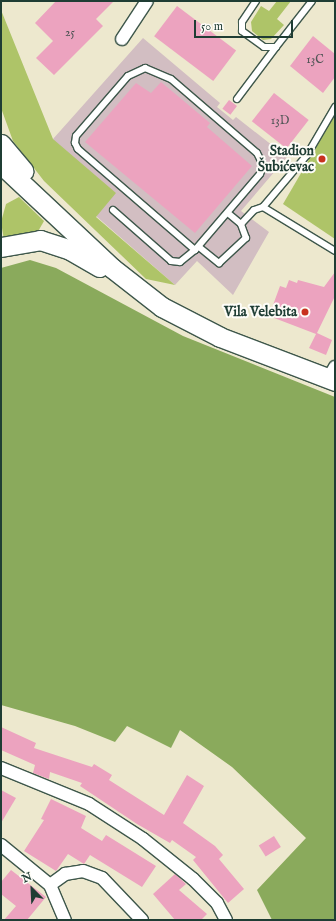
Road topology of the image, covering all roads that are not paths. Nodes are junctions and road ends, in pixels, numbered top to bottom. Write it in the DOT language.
graph roads {
  1 [pos="147,1"];
  2 [pos="256,1"];
  3 [pos="312,1"];
  4 [pos="122,38"];
  5 [pos="276,47"];
  6 [pos="237,99"];
  7 [pos="335,107"];
  8 [pos="1,144"];
  9 [pos="1,164"];
  10 [pos="263,207"];
  11 [pos="113,210"];
  12 [pos="52,214"];
  13 [pos="229,214"];
  14 [pos="241,224"];
  15 [pos="1,248"];
  16 [pos="197,249"];
  17 [pos="335,251"];
  18 [pos="112,268"];
  19 [pos="333,376"];
  20 [pos="1,768"];
  21 [pos="1,845"];
  22 [pos="50,885"];
  23 [pos="65,920"];
  24 [pos="142,920"];
  25 [pos="226,920"];
  1 -- 4 [label="street"];
  2 -- 5 [label="lane"];
  3 -- 5 [label="lane"];
  5 -- 6 [label="lane"];
  7 -- 10 [label="lane"];
  8 -- 12 [label="main road"];
  9 -- 12 [label="main road"];
  10 -- 14 [label="lane"];
  10 -- 17 [label="lane"];
  11 -- 16 [label="lane"];
  12 -- 18 [label="main road"];
  13 -- 14 [label="lane"];
  13 -- 16 [label="lane"];
  13 -- 16 [label="lane"];
  14 -- 16 [label="lane"];
  15 -- 18 [label="main road"];
  18 -- 19 [label="main road"];
  20 -- 25 [label="street"];
  21 -- 22 [label="street"];
  22 -- 23 [label="street"];
  22 -- 24 [label="street"];
}
